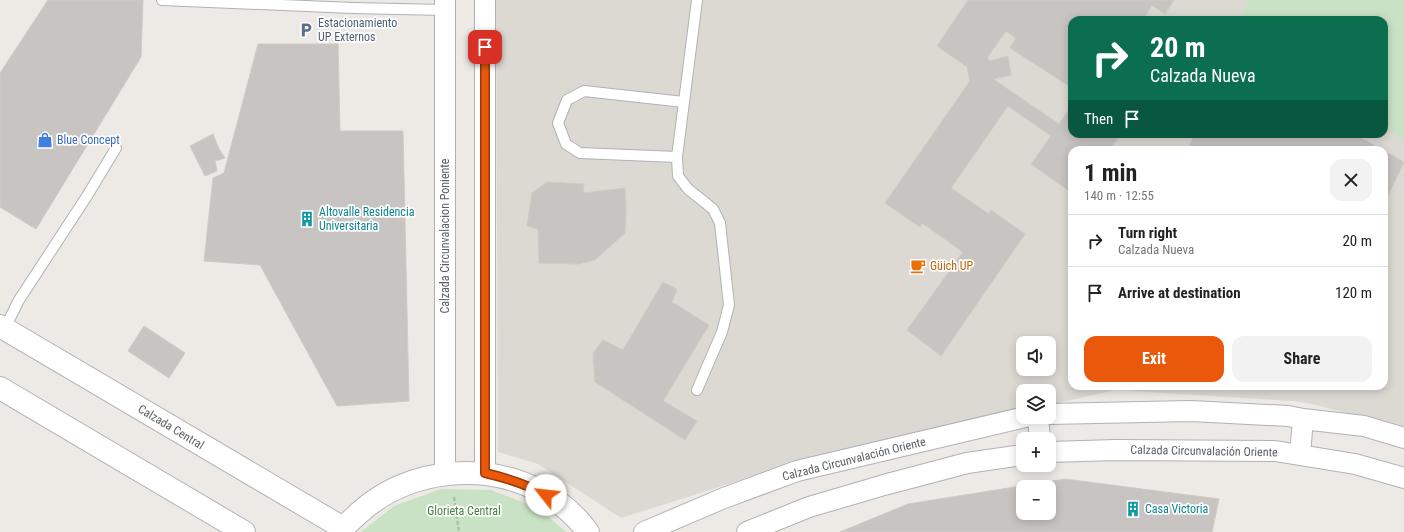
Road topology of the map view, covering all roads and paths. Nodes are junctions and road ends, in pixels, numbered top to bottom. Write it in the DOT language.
graph roads {
  1 [pos="162,0"];
  2 [pos="485,0"];
  3 [pos="697,0"];
  4 [pos="386,4"];
  5 [pos="445,5"];
  6 [pos="684,102"];
  7 [pos="116,148"];
  8 [pos="677,157"];
  9 [pos="2,327"];
  10 [pos="0,388"];
  11 [pos="697,390"];
  12 [pos="1056,414"];
  13 [pos="1016,419"];
  14 [pos="1304,419"];
  15 [pos="1404,438"];
  16 [pos="1056,452"];
  17 [pos="1300,455"];
  18 [pos="1016,456"];
  19 [pos="448,473"];
  20 [pos="485,473"];
  21 [pos="1404,478"];
  22 [pos="341,530"];
  23 [pos="244,532"];
  24 [pos="459,532"];
  25 [pos="588,532"];
  26 [pos="644,532"];
  27 [pos="747,532"];
  1 -- 4 [label="lane"];
  2 -- 20 [label="street"];
  3 -- 6 [label="lane"];
  4 -- 5 [label="lane"];
  5 -- 19 [label="street, Calzada Circunvalacion Poniente"];
  6 -- 8 [label="lane"];
  6 -- 8 [label="lane"];
  7 -- 9 [label="lane"];
  8 -- 11 [label="lane"];
  9 -- 22 [label="street, Calzada Central"];
  10 -- 23 [label="street"];
  12 -- 14 [label="street"];
  13 -- 26 [label="street, Calzada Circunvalación Oriente"];
  14 -- 15 [label="street"];
  14 -- 17 [label="street"];
  16 -- 17 [label="street, Calzada Circunvalación Oriente"];
  17 -- 21 [label="street, Calzada Circunvalación Oriente"];
  18 -- 27 [label="street"];
  19 -- 20 [label="street"];
  19 -- 22 [label="street"];
  19 -- 24 [label="path"];
  20 -- 25 [label="street"];
}
